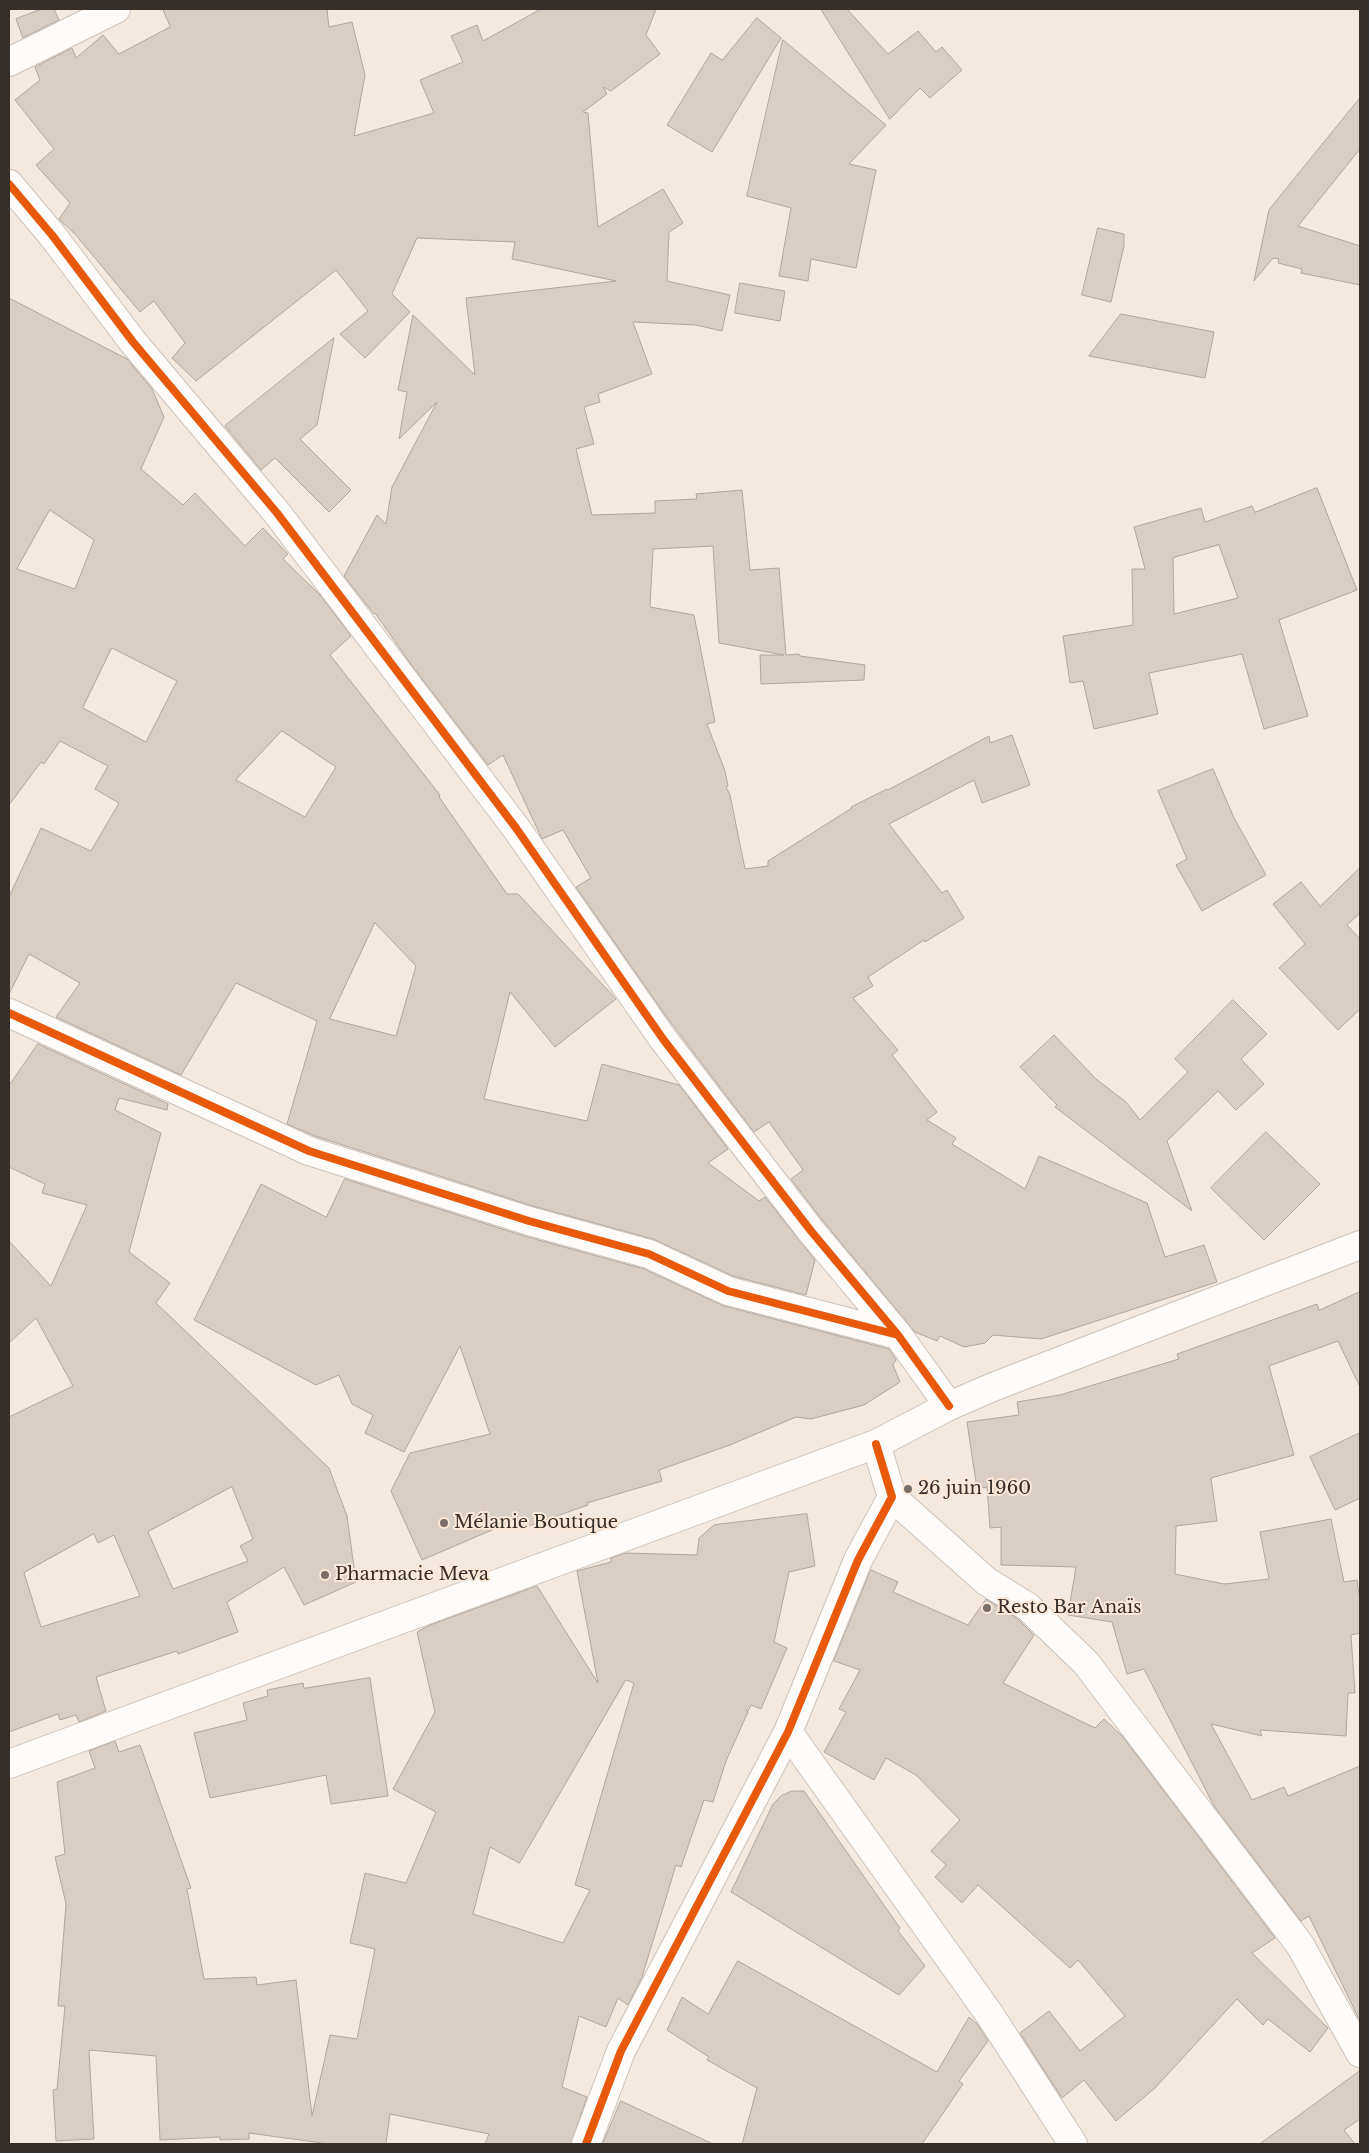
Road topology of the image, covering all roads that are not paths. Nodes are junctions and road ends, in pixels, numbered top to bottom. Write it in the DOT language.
graph roads {
  1 [pos="116,9"];
  2 [pos="9,62"];
  3 [pos="9,184"];
  4 [pos="9,1013"];
  5 [pos="1360,1245"];
  6 [pos="898,1334"];
  7 [pos="949,1406"];
  8 [pos="876,1444"];
  9 [pos="892,1497"];
  10 [pos="788,1732"];
  11 [pos="9,1764"];
  12 [pos="1360,2053"];
  13 [pos="586,2144"];
  14 [pos="1073,2144"];
  1 -- 2 [label="street"];
  3 -- 6 [label="street"];
  4 -- 6 [label="street"];
  5 -- 7 [label="street"];
  6 -- 7 [label="street"];
  7 -- 8 [label="street"];
  8 -- 9 [label="street"];
  8 -- 11 [label="street"];
  9 -- 10 [label="street"];
  9 -- 12 [label="street"];
  10 -- 13 [label="street"];
  10 -- 14 [label="street"];
}
